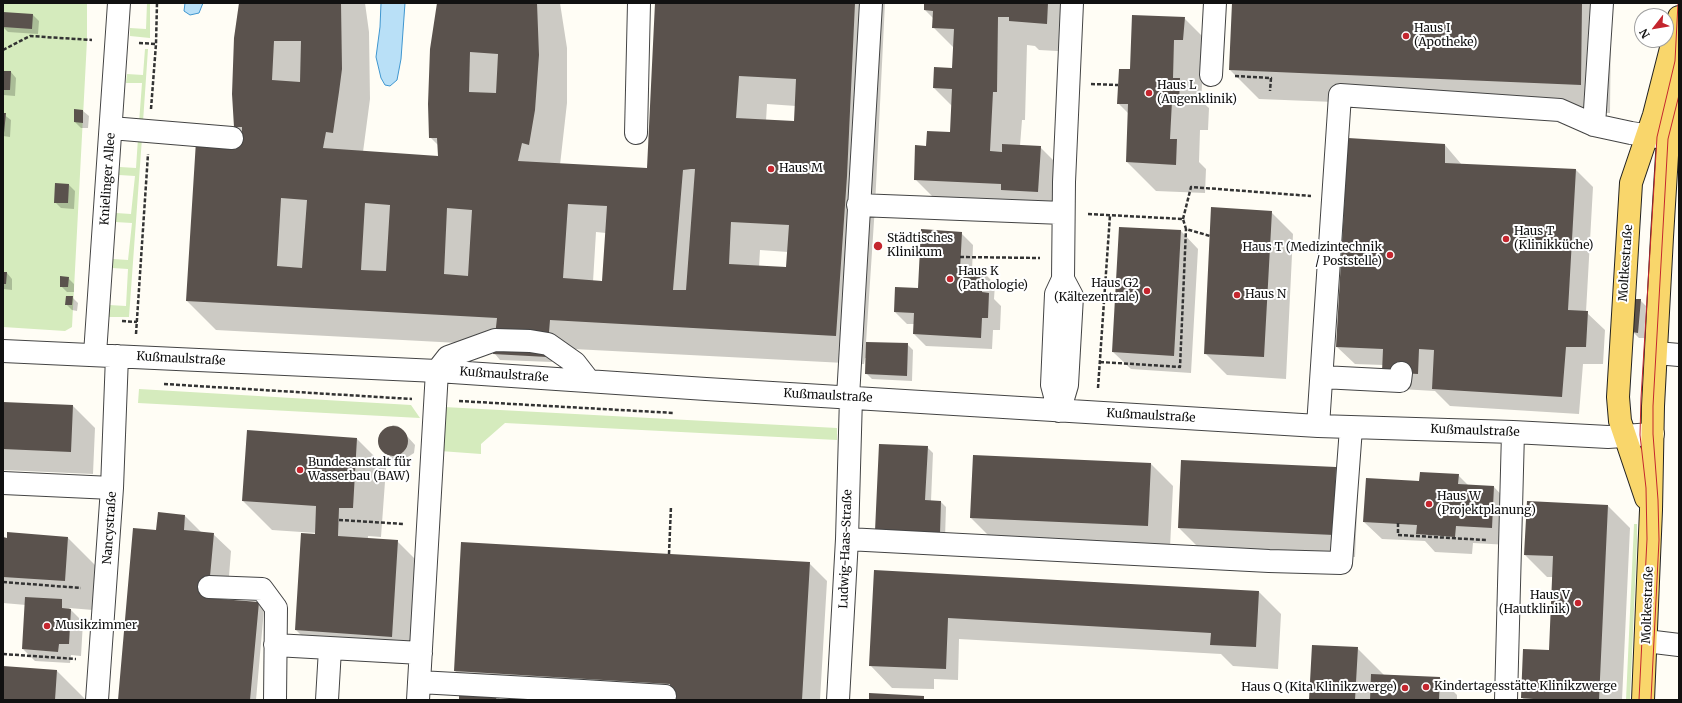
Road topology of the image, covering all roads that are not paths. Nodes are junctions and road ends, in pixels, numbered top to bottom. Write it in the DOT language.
graph roads {
  1 [pos="119,3"];
  2 [pos="639,3"];
  3 [pos="871,3"];
  4 [pos="1072,3"];
  5 [pos="1215,3"];
  6 [pos="1602,3"];
  7 [pos="1679,17"];
  8 [pos="1211,75"];
  9 [pos="1679,75"];
  10 [pos="1594,125"];
  11 [pos="111,128"];
  12 [pos="636,132"];
  13 [pos="232,138"];
  14 [pos="1665,138"];
  15 [pos="858,205"];
  16 [pos="1062,212"];
  17 [pos="3,351"];
  18 [pos="1657,353"];
  19 [pos="95,354"];
  20 [pos="1679,355"];
  21 [pos="126,356"];
  22 [pos="437,371"];
  23 [pos="1401,373"];
  24 [pos="1322,377"];
  25 [pos="589,381"];
  26 [pos="849,397"];
  27 [pos="1059,411"];
  28 [pos="1318,426"];
  29 [pos="1351,428"];
  30 [pos="1513,432"];
  31 [pos="1653,434"];
  32 [pos="1626,437"];
  33 [pos="3,484"];
  34 [pos="112,488"];
  35 [pos="1652,510"];
  36 [pos="847,539"];
  37 [pos="209,587"];
  38 [pos="1646,641"];
  39 [pos="275,645"];
  40 [pos="1679,645"];
  41 [pos="330,649"];
  42 [pos="421,654"];
  43 [pos="419,691"];
  44 [pos="583,696"];
  45 [pos="665,696"];
  46 [pos="97,700"];
  47 [pos="275,700"];
  48 [pos="327,700"];
  49 [pos="838,700"];
  50 [pos="1506,700"];
  51 [pos="1643,700"];
  1 -- 11 [label="street, Knielinger Allee"];
  2 -- 12 [label="street"];
  3 -- 15 [label="street, Ludwig-Haas-Straße"];
  4 -- 16 [label="street"];
  5 -- 8 [label="street"];
  6 -- 10 [label="street"];
  7 -- 14 [label="main road, Moltkestraße"];
  9 -- 14 [label="main road, Moltkestraße"];
  10 -- 14 [label="street"];
  10 -- 24 [label="street"];
  11 -- 13 [label="street"];
  11 -- 19 [label="street, Knielinger Allee"];
  14 -- 18 [label="main road, Moltkestraße"];
  14 -- 32 [label="main road, Moltkestraße"];
  15 -- 16 [label="street"];
  15 -- 26 [label="street, Ludwig-Haas-Straße"];
  16 -- 27 [label="street"];
  17 -- 19 [label="street, Kußmaulstraße"];
  18 -- 20 [label="street"];
  18 -- 31 [label="main road, Moltkestraße"];
  19 -- 21 [label="street, Kußmaulstraße"];
  21 -- 22 [label="street, Kußmaulstraße"];
  21 -- 34 [label="street, Nancystraße"];
  22 -- 25 [label="street, Kußmaulstraße"];
  22 -- 25 [label="street"];
  22 -- 42 [label="street"];
  23 -- 24 [label="street"];
  24 -- 28 [label="street"];
  25 -- 26 [label="street, Kußmaulstraße"];
  26 -- 27 [label="street, Kußmaulstraße"];
  26 -- 36 [label="street, Ludwig-Haas-Straße"];
  27 -- 28 [label="street, Kußmaulstraße"];
  28 -- 29 [label="street, Kußmaulstraße"];
  29 -- 30 [label="street, Kußmaulstraße"];
  29 -- 36 [label="street"];
  30 -- 32 [label="street, Kußmaulstraße"];
  30 -- 50 [label="street"];
  31 -- 32 [label="street, Kußmaulstraße"];
  31 -- 35 [label="main road, Moltkestraße"];
  32 -- 35 [label="main road, Moltkestraße"];
  33 -- 34 [label="street"];
  34 -- 46 [label="street, Nancystraße"];
  35 -- 38 [label="main road, Moltkestraße"];
  36 -- 49 [label="street, Ludwig-Haas-Straße"];
  37 -- 39 [label="street"];
  38 -- 40 [label="street"];
  38 -- 51 [label="main road, Moltkestraße"];
  39 -- 41 [label="street"];
  39 -- 47 [label="street"];
  41 -- 42 [label="street"];
  41 -- 48 [label="street"];
  42 -- 43 [label="street"];
  43 -- 44 [label="street"];
  44 -- 45 [label="street"];
}
